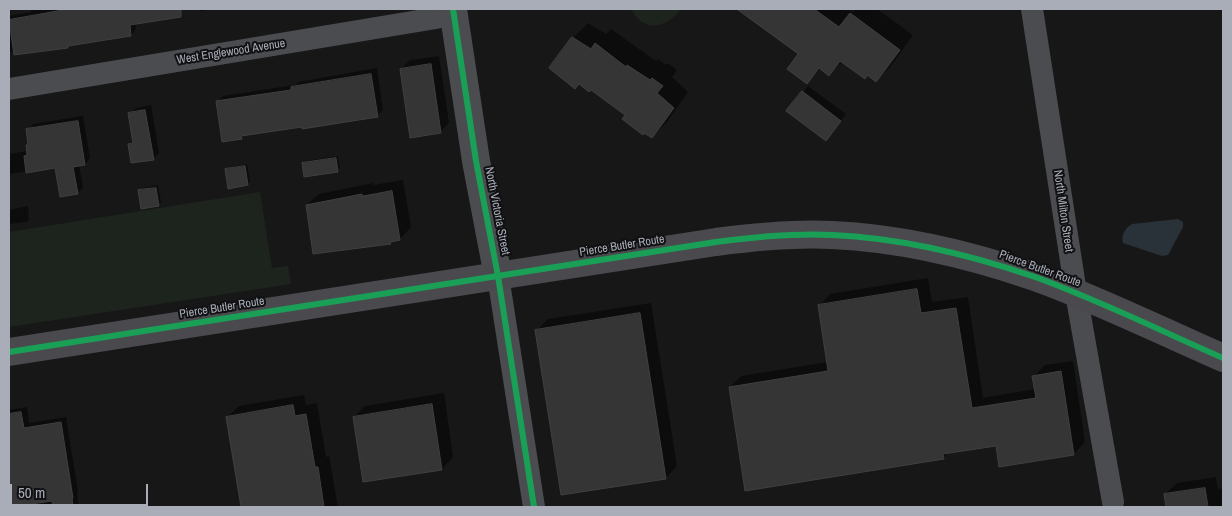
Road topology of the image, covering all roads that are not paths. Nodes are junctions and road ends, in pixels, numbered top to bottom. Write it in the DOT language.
graph roads {
  1 [pos="1032,9"];
  2 [pos="453,12"];
  3 [pos="9,89"];
  4 [pos="498,276"];
  5 [pos="1076,293"];
  6 [pos="9,352"];
  7 [pos="1223,358"];
  8 [pos="1113,502"];
  9 [pos="534,507"];
  1 -- 5 [label="street, North Milton Street"];
  2 -- 3 [label="street, West Englewood Avenue"];
  2 -- 4 [label="street, North Victoria Street"];
  4 -- 5 [label="main road, Pierce Butler Route"];
  4 -- 6 [label="main road, Pierce Butler Route"];
  4 -- 9 [label="street, North Victoria Street"];
  5 -- 7 [label="main road, Pierce Butler Route"];
  5 -- 8 [label="street, North Milton Street"];
}
